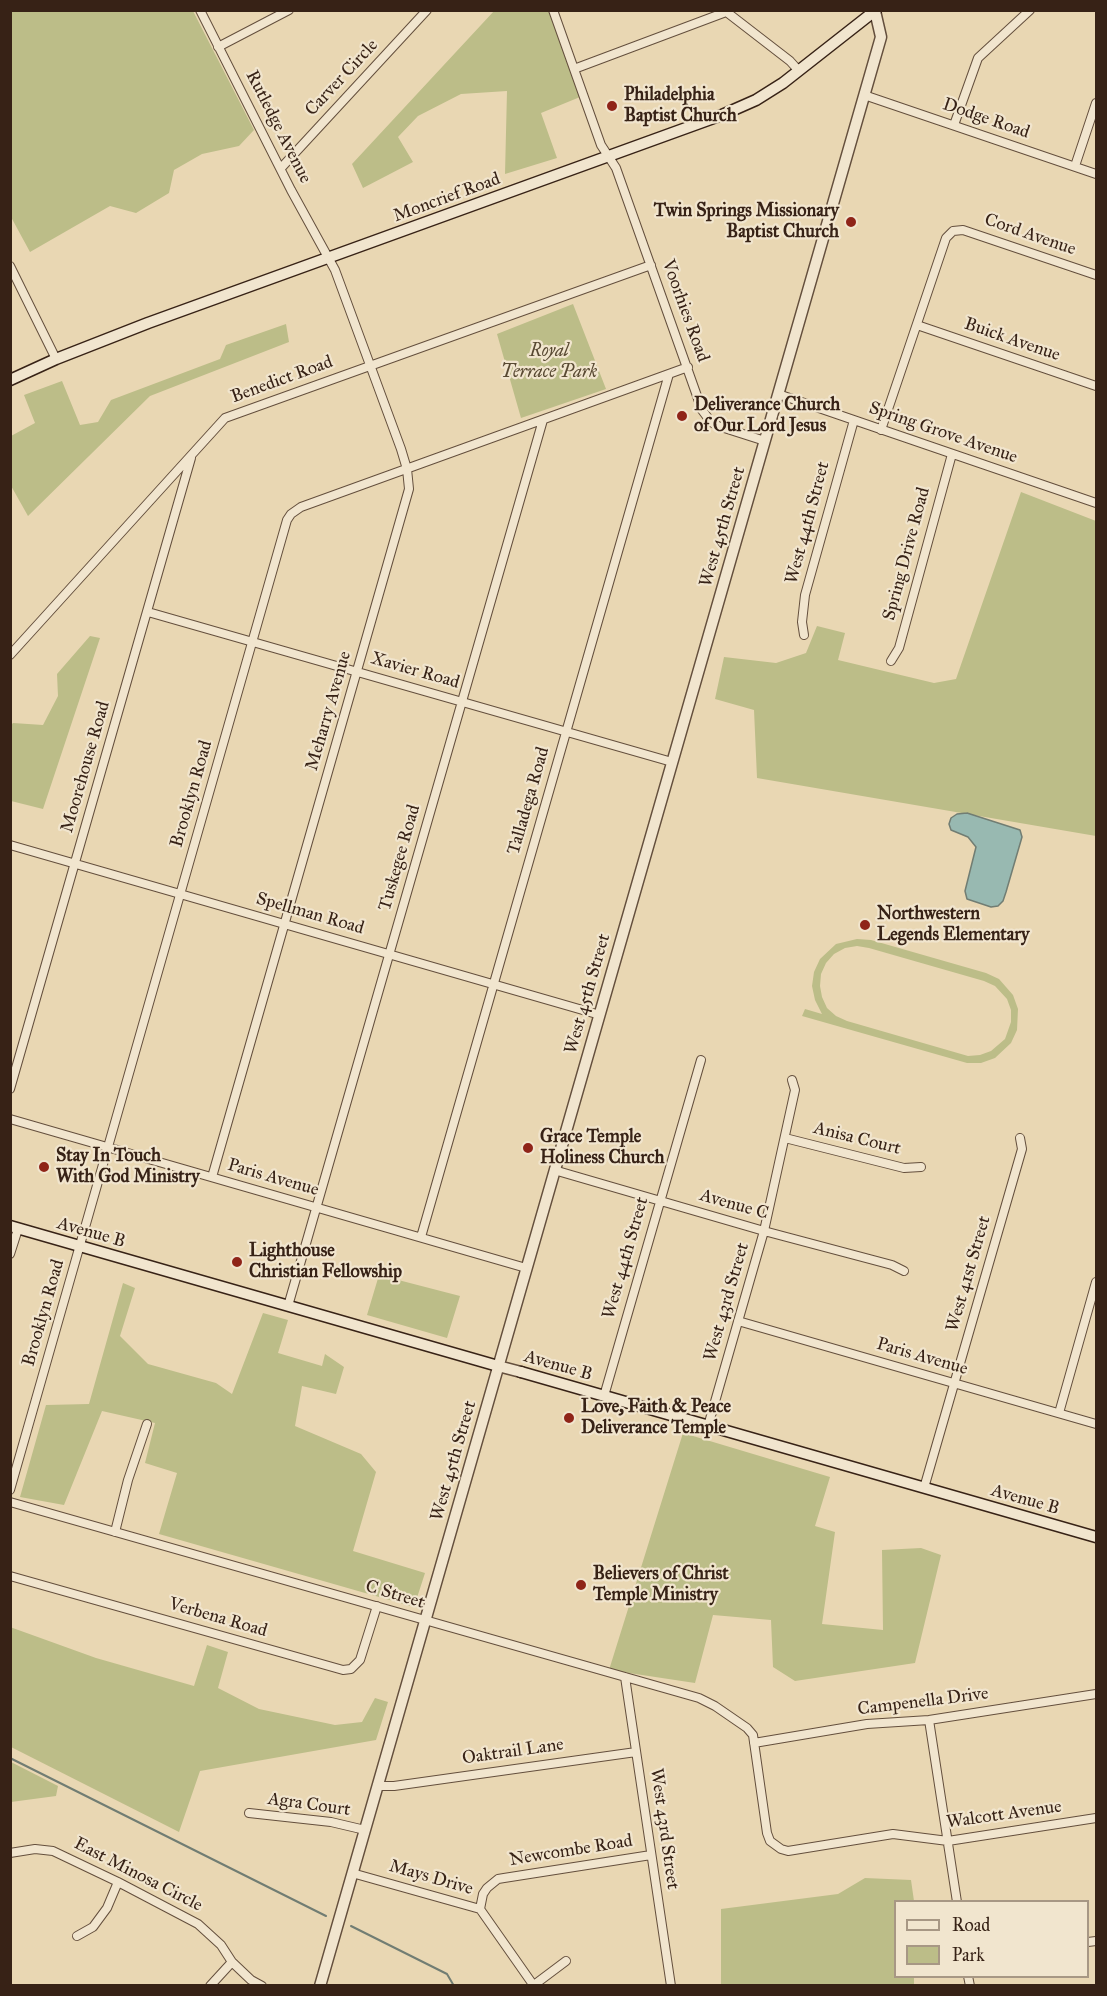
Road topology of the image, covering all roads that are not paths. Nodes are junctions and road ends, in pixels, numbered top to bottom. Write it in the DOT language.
graph roads {
  1 [pos="200,10"];
  2 [pos="289,10"];
  3 [pos="427,10"];
  4 [pos="552,10"];
  5 [pos="1030,10"];
  6 [pos="725,11"];
  7 [pos="875,11"];
  8 [pos="218,46"];
  9 [pos="574,69"];
  10 [pos="799,71"];
  11 [pos="864,95"];
  12 [pos="1096,103"];
  13 [pos="954,125"];
  14 [pos="608,157"];
  15 [pos="1075,166"];
  16 [pos="281,168"];
  17 [pos="1096,174"];
  18 [pos="328,258"];
  19 [pos="651,265"];
  20 [pos="10,266"];
  21 [pos="1096,275"];
  22 [pos="917,326"];
  23 [pos="56,359"];
  24 [pos="370,366"];
  25 [pos="688,368"];
  26 [pos="669,375"];
  27 [pos="10,380"];
  28 [pos="1096,386"];
  29 [pos="778,394"];
  30 [pos="543,420"];
  31 [pos="854,420"];
  32 [pos="881,430"];
  33 [pos="765,441"];
  34 [pos="192,454"];
  35 [pos="952,454"];
  36 [pos="406,469"];
  37 [pos="1096,503"];
  38 [pos="148,612"];
  39 [pos="804,635"];
  40 [pos="253,642"];
  41 [pos="10,655"];
  42 [pos="891,661"];
  43 [pos="357,672"];
  44 [pos="462,702"];
  45 [pos="566,732"];
  46 [pos="672,762"];
  47 [pos="10,845"];
  48 [pos="76,864"];
  49 [pos="180,894"];
  50 [pos="285,924"];
  51 [pos="389,954"];
  52 [pos="494,984"];
  53 [pos="600,1015"];
  54 [pos="701,1060"];
  55 [pos="792,1080"];
  56 [pos="10,1089"];
  57 [pos="10,1119"];
  58 [pos="785,1138"];
  59 [pos="1020,1138"];
  60 [pos="107,1148"];
  61 [pos="921,1167"];
  62 [pos="554,1170"];
  63 [pos="212,1178"];
  64 [pos="659,1201"];
  65 [pos="316,1207"];
  66 [pos="14,1228"];
  67 [pos="764,1232"];
  68 [pos="421,1237"];
  69 [pos="80,1246"];
  70 [pos="10,1254"];
  71 [pos="526,1268"];
  72 [pos="904,1271"];
  73 [pos="1096,1282"];
  74 [pos="288,1306"];
  75 [pos="738,1321"];
  76 [pos="498,1366"];
  77 [pos="955,1383"];
  78 [pos="604,1396"];
  79 [pos="1059,1413"];
  80 [pos="147,1424"];
  81 [pos="1096,1424"];
  82 [pos="708,1426"];
  83 [pos="924,1488"];
  84 [pos="10,1490"];
  85 [pos="10,1502"];
  86 [pos="115,1532"];
  87 [pos="1096,1537"];
  88 [pos="10,1576"];
  89 [pos="377,1606"];
  90 [pos="425,1622"];
  91 [pos="625,1677"];
  92 [pos="1096,1694"];
  93 [pos="929,1720"];
  94 [pos="754,1743"];
  95 [pos="636,1752"];
  96 [pos="377,1786"];
  97 [pos="249,1813"];
  98 [pos="1096,1818"];
  99 [pos="365,1830"];
  100 [pos="948,1841"];
  101 [pos="10,1853"];
  102 [pos="651,1855"];
  103 [pos="352,1873"];
  104 [pos="118,1882"];
  105 [pos="957,1900"];
  106 [pos="480,1909"];
  107 [pos="77,1936"];
  108 [pos="566,1961"];
  109 [pos="232,1962"];
  110 [pos="534,1985"];
  111 [pos="210,1986"];
  112 [pos="262,1986"];
  113 [pos="320,1986"];
  114 [pos="671,1986"];
  1 -- 8 [label="street, Rutledge Avenue"];
  2 -- 8 [label="street"];
  3 -- 16 [label="street, Carver Circle"];
  4 -- 9 [label="street, Voorhies Road"];
  5 -- 13 [label="street"];
  6 -- 9 [label="street"];
  6 -- 10 [label="street"];
  7 -- 10 [label="street, Moncrief Road"];
  7 -- 11 [label="street, West 45th Street"];
  8 -- 16 [label="street, Rutledge Avenue"];
  9 -- 14 [label="street, Voorhies Road"];
  10 -- 14 [label="street, Moncrief Road"];
  11 -- 13 [label="street, Dodge Road"];
  11 -- 29 [label="street, West 45th Street"];
  12 -- 15 [label="street"];
  13 -- 15 [label="street, Dodge Road"];
  14 -- 18 [label="street, Moncrief Road"];
  14 -- 19 [label="street, Voorhies Road"];
  15 -- 17 [label="street, Dodge Road"];
  16 -- 18 [label="street, Rutledge Avenue"];
  18 -- 23 [label="street, Moncrief Road"];
  18 -- 24 [label="street, Meharry Avenue"];
  19 -- 24 [label="street, Benedict Road"];
  19 -- 25 [label="street, Voorhies Road"];
  20 -- 23 [label="street"];
  21 -- 22 [label="street, Cord Avenue"];
  22 -- 28 [label="street, Buick Avenue"];
  22 -- 32 [label="street"];
  23 -- 27 [label="street, Moncrief Road"];
  24 -- 34 [label="street, Benedict Road"];
  24 -- 36 [label="street, Meharry Avenue"];
  25 -- 26 [label="street, Brooklyn Road"];
  25 -- 33 [label="street, Voorhies Road"];
  26 -- 30 [label="street, Brooklyn Road"];
  26 -- 45 [label="street, Talladega Road"];
  29 -- 31 [label="street, Spring Grove Avenue"];
  29 -- 33 [label="street, West 45th Street"];
  30 -- 36 [label="street, Brooklyn Road"];
  30 -- 44 [label="street, Tuskegee Road"];
  31 -- 32 [label="street, Spring Grove Avenue"];
  31 -- 39 [label="street, West 44th Street"];
  32 -- 35 [label="street, Spring Grove Avenue"];
  33 -- 46 [label="street, West 45th Street"];
  34 -- 38 [label="street, Moorehouse Road"];
  34 -- 41 [label="street, Benedict Road"];
  35 -- 37 [label="street, Spring Grove Avenue"];
  35 -- 42 [label="street, Spring Drive Road"];
  36 -- 40 [label="street, Brooklyn Road"];
  36 -- 43 [label="street, Meharry Avenue"];
  38 -- 40 [label="street, Xavier Road"];
  38 -- 48 [label="street, Moorehouse Road"];
  40 -- 43 [label="street, Xavier Road"];
  40 -- 49 [label="street, Brooklyn Road"];
  43 -- 44 [label="street, Xavier Road"];
  43 -- 50 [label="street, Meharry Avenue"];
  44 -- 45 [label="street, Xavier Road"];
  44 -- 51 [label="street, Tuskegee Road"];
  45 -- 46 [label="street, Xavier Road"];
  45 -- 52 [label="street, Talladega Road"];
  46 -- 53 [label="street, West 45th Street"];
  47 -- 48 [label="street, Spellman Road"];
  48 -- 49 [label="street, Spellman Road"];
  48 -- 56 [label="street, Moorehouse Road"];
  49 -- 50 [label="street, Spellman Road"];
  49 -- 60 [label="street, Brooklyn Road"];
  50 -- 51 [label="street, Spellman Road"];
  50 -- 63 [label="street, Meharry Avenue"];
  51 -- 52 [label="street, Spellman Road"];
  51 -- 65 [label="street, Tuskegee Road"];
  52 -- 53 [label="street, Spellman Road"];
  52 -- 68 [label="street, Talladega Road"];
  53 -- 62 [label="street, West 45th Street"];
  54 -- 64 [label="street, West 44th Street"];
  55 -- 58 [label="street, West 43rd Street"];
  57 -- 60 [label="street, Paris Avenue"];
  58 -- 61 [label="street, Anisa Court"];
  58 -- 67 [label="street, West 43rd Street"];
  59 -- 77 [label="street, West 41st Street"];
  60 -- 63 [label="street, Paris Avenue"];
  60 -- 69 [label="street, Brooklyn Road"];
  62 -- 64 [label="street, Avenue C"];
  62 -- 71 [label="street, West 45th Street"];
  63 -- 65 [label="street, Paris Avenue"];
  64 -- 67 [label="street, Avenue C"];
  64 -- 78 [label="street, West 44th Street"];
  65 -- 68 [label="street, Paris Avenue"];
  65 -- 74 [label="street, Tuskegee Road"];
  66 -- 69 [label="street, Avenue B"];
  66 -- 70 [label="street"];
  67 -- 72 [label="street, Avenue C"];
  67 -- 75 [label="street, West 43rd Street"];
  68 -- 71 [label="street, Paris Avenue"];
  69 -- 74 [label="street, Avenue B"];
  69 -- 84 [label="street, Brooklyn Road"];
  71 -- 76 [label="street, West 45th Street"];
  73 -- 79 [label="street"];
  74 -- 76 [label="street, Avenue B"];
  75 -- 77 [label="street, Paris Avenue"];
  75 -- 82 [label="street, West 43rd Street"];
  76 -- 78 [label="street, Avenue B"];
  76 -- 90 [label="street, West 45th Street"];
  77 -- 79 [label="street, Paris Avenue"];
  77 -- 83 [label="street, West 41st Street"];
  78 -- 82 [label="street, Avenue B"];
  79 -- 81 [label="street, Paris Avenue"];
  80 -- 86 [label="street"];
  82 -- 83 [label="street, Avenue B"];
  83 -- 87 [label="street, Avenue B"];
  85 -- 86 [label="street, C Street"];
  86 -- 89 [label="street, C Street"];
  88 -- 89 [label="street, Verbena Road"];
  89 -- 90 [label="street, C Street"];
  90 -- 91 [label="street, C Street"];
  90 -- 96 [label="street, West 45th Street"];
  91 -- 94 [label="street, C Street"];
  91 -- 95 [label="street, West 43rd Street"];
  92 -- 93 [label="street, Campenella Drive"];
  93 -- 94 [label="street, Campenella Drive"];
  93 -- 100 [label="street"];
  94 -- 100 [label="street, Walcott Avenue"];
  95 -- 96 [label="street, Oaktrail Lane"];
  95 -- 102 [label="street, West 43rd Street"];
  96 -- 99 [label="street, West 45th Street"];
  97 -- 99 [label="street, Agra Court"];
  98 -- 100 [label="street, Walcott Avenue"];
  99 -- 103 [label="street, West 45th Street"];
  100 -- 105 [label="street"];
  101 -- 104 [label="street, East Minosa Circle"];
  102 -- 106 [label="street, Newcombe Road"];
  102 -- 114 [label="street, West 43rd Street"];
  103 -- 106 [label="street, Mays Drive"];
  103 -- 113 [label="street, West 45th Street"];
  104 -- 107 [label="street"];
  104 -- 109 [label="street, East Minosa Circle"];
  106 -- 110 [label="street, Mays Drive"];
  108 -- 110 [label="street"];
  109 -- 111 [label="street"];
  109 -- 112 [label="street, East Minosa Circle"];
}
